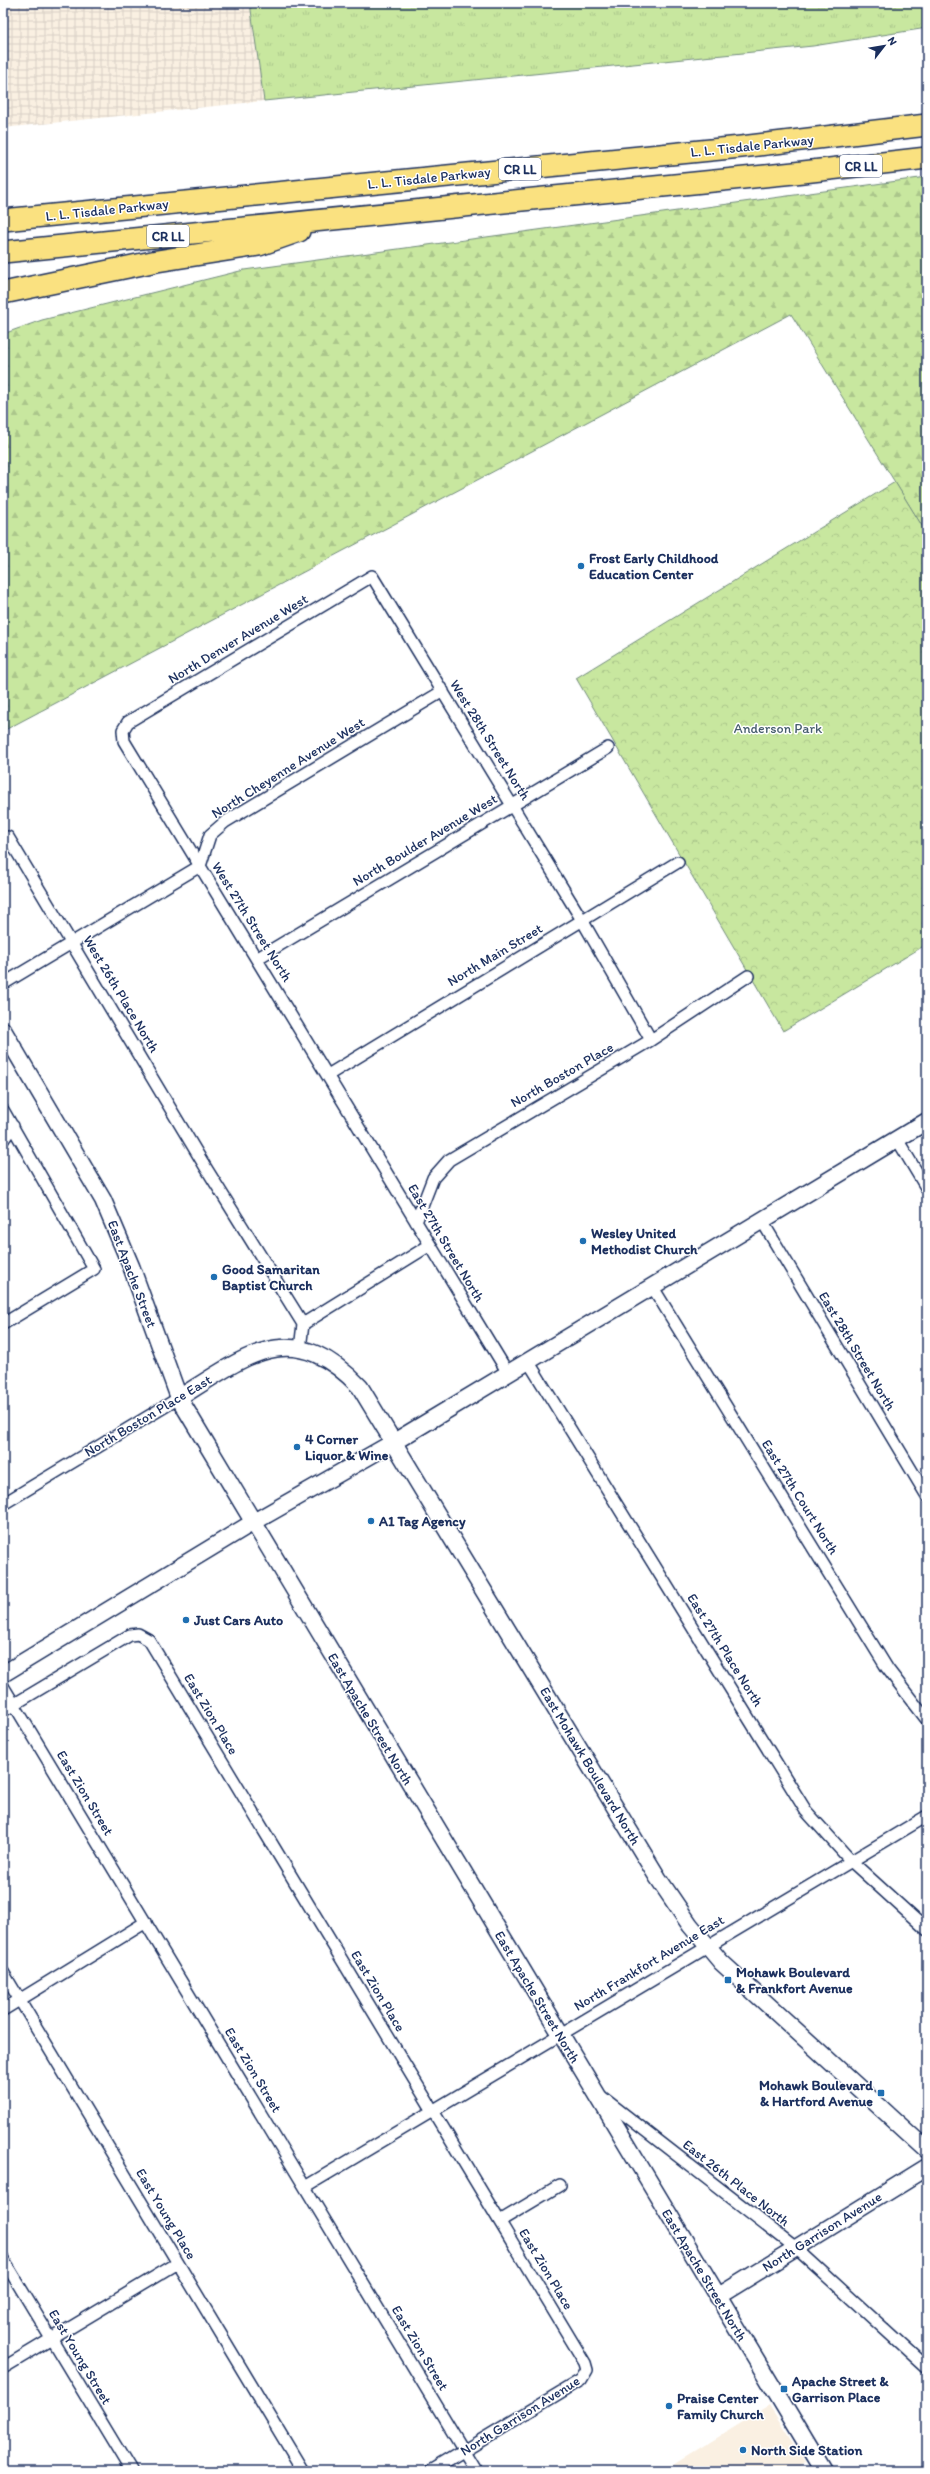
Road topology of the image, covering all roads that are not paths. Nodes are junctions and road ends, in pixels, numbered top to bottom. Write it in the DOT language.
graph roads {
  1 [pos="927,125"];
  2 [pos="927,158"];
  3 [pos="7,219"];
  4 [pos="334,219"];
  5 [pos="3,252"];
  6 [pos="3,293"];
  7 [pos="372,576"];
  8 [pos="443,691"];
  9 [pos="123,730"];
  10 [pos="608,748"];
  11 [pos="513,806"];
  12 [pos="8,836"];
  13 [pos="678,862"];
  14 [pos="200,866"];
  15 [pos="582,920"];
  16 [pos="73,942"];
  17 [pos="258,958"];
  18 [pos="748,976"];
  19 [pos="3,984"];
  20 [pos="3,1030"];
  21 [pos="651,1040"];
  22 [pos="328,1075"];
  23 [pos="3,1110"];
  24 [pos="927,1121"];
  25 [pos="13,1126"];
  26 [pos="360,1128"];
  27 [pos="897,1139"];
  28 [pos="3,1140"];
  29 [pos="927,1189"];
  30 [pos="762,1221"];
  31 [pos="416,1222"];
  32 [pos="430,1245"];
  33 [pos="652,1286"];
  34 [pos="3,1324"];
  35 [pos="303,1324"];
  36 [pos="300,1349"];
  37 [pos="528,1360"];
  38 [pos="508,1373"];
  39 [pos="179,1398"];
  40 [pos="394,1442"];
  41 [pos="927,1496"];
  42 [pos="3,1504"];
  43 [pos="252,1523"];
  44 [pos="3,1674"];
  45 [pos="3,1686"];
  46 [pos="14,1705"];
  47 [pos="3,1711"];
  48 [pos="927,1720"];
  49 [pos="927,1816"];
  50 [pos="851,1861"];
  51 [pos="146,1922"];
  52 [pos="927,1930"];
  53 [pos="707,1946"];
  54 [pos="3,1972"];
  55 [pos="20,2000"];
  56 [pos="3,2010"];
  57 [pos="560,2035"];
  58 [pos="594,2090"];
  59 [pos="432,2110"];
  60 [pos="927,2150"];
  61 [pos="927,2167"];
  62 [pos="560,2185"];
  63 [pos="305,2187"];
  64 [pos="500,2221"];
  65 [pos="796,2248"];
  66 [pos="3,2259"];
  67 [pos="178,2263"];
  68 [pos="717,2297"];
  69 [pos="52,2339"];
  70 [pos="3,2368"];
  71 [pos="927,2368"];
  72 [pos="587,2370"];
  73 [pos="464,2450"];
  74 [pos="821,2470"];
  75 [pos="131,2471"];
  76 [pos="303,2471"];
  77 [pos="430,2471"];
  78 [pos="476,2471"];
  1 -- 3 [label="highway, L. L. Tisdale Parkway / CR LL"];
  2 -- 4 [label="highway, CR LL"];
  4 -- 5 [label="highway, CR LL"];
  4 -- 6 [label="highway"];
  7 -- 8 [label="street, West 28th Street North"];
  7 -- 9 [label="street, North Denver Avenue West"];
  8 -- 11 [label="street, West 28th Street North"];
  8 -- 14 [label="street, North Cheyenne Avenue West"];
  9 -- 14 [label="street, West 27th Street North"];
  10 -- 11 [label="street, North Boulder Avenue West"];
  11 -- 15 [label="street, West 28th Street North"];
  11 -- 17 [label="street, North Boulder Avenue West"];
  12 -- 16 [label="street, West 26th Place North"];
  13 -- 15 [label="street, North Main Street"];
  14 -- 16 [label="street"];
  14 -- 17 [label="street, West 27th Street North"];
  15 -- 21 [label="street"];
  15 -- 22 [label="street, North Main Street"];
  16 -- 19 [label="street"];
  16 -- 35 [label="street, West 26th Place North"];
  17 -- 22 [label="street, West 27th Street North"];
  18 -- 21 [label="street, North Boston Place"];
  20 -- 39 [label="main road, East Apache Street"];
  21 -- 31 [label="street, North Boston Place"];
  22 -- 26 [label="street, West 27th Street North"];
  23 -- 25 [label="street"];
  24 -- 27 [label="main road"];
  25 -- 28 [label="street"];
  25 -- 34 [label="street"];
  26 -- 31 [label="street, East 27th Street North"];
  27 -- 29 [label="street"];
  27 -- 30 [label="main road"];
  30 -- 33 [label="main road"];
  30 -- 41 [label="street, East 28th Street North"];
  31 -- 32 [label="street, East 27th Street North"];
  32 -- 35 [label="street"];
  32 -- 38 [label="street, East 27th Street North"];
  33 -- 37 [label="main road"];
  33 -- 48 [label="street, East 27th Court North"];
  35 -- 36 [label="street"];
  36 -- 39 [label="main road, North Boston Place East"];
  36 -- 40 [label="main road, East Mohawk Boulevard North"];
  37 -- 38 [label="main road"];
  37 -- 50 [label="street, East 27th Place North"];
  38 -- 40 [label="main road"];
  39 -- 42 [label="street, North Boston Place East"];
  39 -- 43 [label="main road, East Apache Street"];
  40 -- 43 [label="main road"];
  40 -- 53 [label="main road, East Mohawk Boulevard North"];
  43 -- 44 [label="main road"];
  43 -- 57 [label="main road, East Apache Street North"];
  45 -- 46 [label="street, East Zion Street"];
  46 -- 47 [label="street"];
  46 -- 51 [label="street, East Zion Street"];
  46 -- 59 [label="street, East Zion Place"];
  49 -- 50 [label="street, North Frankfort Avenue East"];
  50 -- 52 [label="street, East 27th Place North"];
  50 -- 53 [label="street, North Frankfort Avenue East"];
  51 -- 55 [label="street"];
  51 -- 63 [label="street, East Zion Street"];
  53 -- 57 [label="street, North Frankfort Avenue East"];
  53 -- 60 [label="main road, East Mohawk Boulevard North"];
  54 -- 55 [label="street, East Young Place"];
  55 -- 56 [label="street"];
  55 -- 67 [label="street, East Young Place"];
  57 -- 58 [label="main road, East Apache Street North"];
  57 -- 59 [label="street, North Frankfort Avenue East"];
  58 -- 65 [label="street, East 26th Place North"];
  58 -- 68 [label="main road, East Apache Street North"];
  59 -- 63 [label="street, North Frankfort Avenue East"];
  59 -- 64 [label="street, East Zion Place"];
  61 -- 65 [label="main road, North Garrison Avenue"];
  62 -- 64 [label="street"];
  63 -- 73 [label="street, East Zion Street"];
  64 -- 72 [label="street, East Zion Place"];
  65 -- 68 [label="main road, North Garrison Avenue"];
  65 -- 71 [label="street, East 26th Place North"];
  66 -- 69 [label="street, East Young Street"];
  67 -- 69 [label="street"];
  67 -- 76 [label="street, East Young Place"];
  68 -- 74 [label="main road, East Apache Street North"];
  69 -- 70 [label="street"];
  69 -- 75 [label="street, East Young Street"];
  72 -- 73 [label="street, North Garrison Avenue"];
  73 -- 77 [label="street, North Garrison Avenue"];
  73 -- 78 [label="street, East Zion Street"];
}
